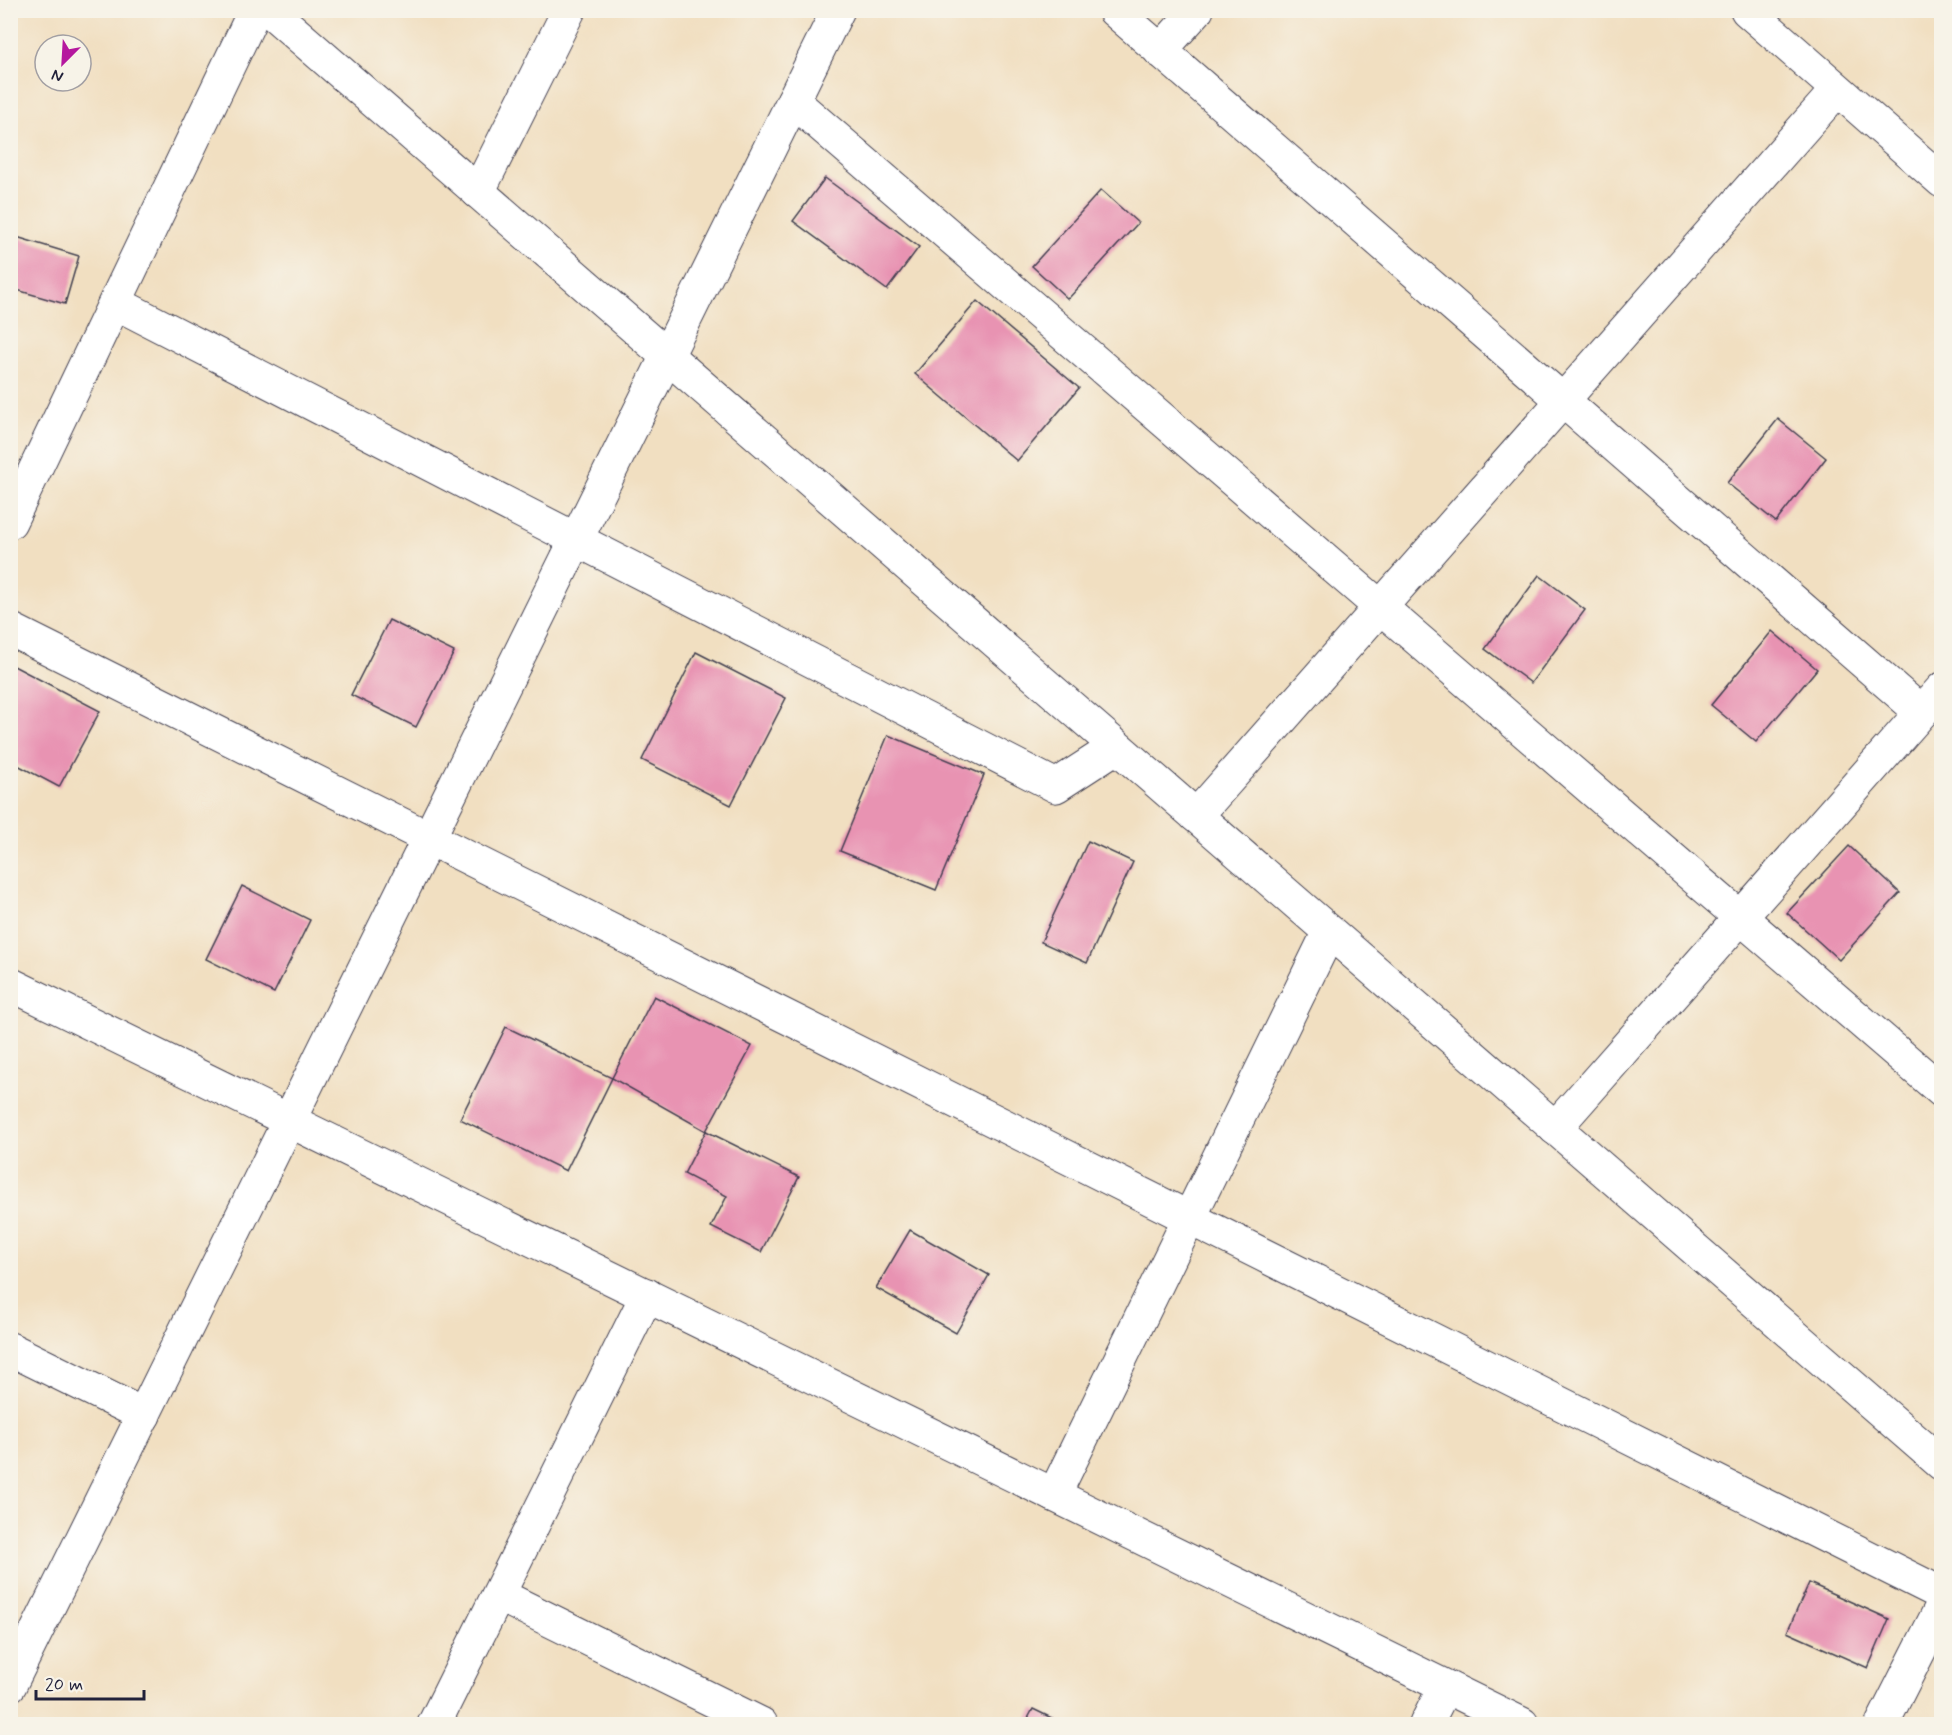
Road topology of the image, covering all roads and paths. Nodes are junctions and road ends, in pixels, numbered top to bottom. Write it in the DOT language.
graph roads {
  1 [pos="255,10"];
  2 [pos="269,10"];
  3 [pos="568,10"];
  4 [pos="838,10"];
  5 [pos="1114,10"];
  6 [pos="1197,10"];
  7 [pos="1747,10"];
  8 [pos="1160,51"];
  9 [pos="1837,90"];
  10 [pos="793,101"];
  11 [pos="1941,181"];
  12 [pos="478,192"];
  13 [pos="116,303"];
  14 [pos="666,355"];
  15 [pos="1563,401"];
  16 [pos="10,522"];
  17 [pos="575,539"];
  18 [pos="1381,607"];
  19 [pos="10,629"];
  20 [pos="1931,701"];
  21 [pos="1116,747"];
  22 [pos="1196,816"];
  23 [pos="429,839"];
  24 [pos="1740,917"];
  25 [pos="1329,932"];
  26 [pos="10,984"];
  27 [pos="1940,1088"];
  28 [pos="290,1121"];
  29 [pos="1555,1128"];
  30 [pos="1189,1218"];
  31 [pos="647,1295"];
  32 [pos="10,1349"];
  33 [pos="144,1415"];
  34 [pos="1941,1464"];
  35 [pos="1054,1495"];
  36 [pos="499,1594"];
  37 [pos="1941,1594"];
  38 [pos="1941,1606"];
  39 [pos="10,1685"];
  40 [pos="1445,1687"];
  41 [pos="434,1725"];
  42 [pos="761,1725"];
  43 [pos="1426,1725"];
  44 [pos="1522,1725"];
  45 [pos="1882,1725"];
  1 -- 13 [label="street"];
  2 -- 12 [label="street"];
  3 -- 12 [label="street"];
  4 -- 10 [label="street"];
  5 -- 8 [label="street"];
  6 -- 8 [label="street"];
  7 -- 9 [label="street"];
  8 -- 15 [label="street"];
  9 -- 11 [label="street"];
  9 -- 15 [label="street"];
  10 -- 14 [label="street"];
  10 -- 18 [label="street"];
  12 -- 14 [label="street"];
  13 -- 16 [label="street"];
  13 -- 17 [label="street"];
  14 -- 17 [label="street"];
  14 -- 21 [label="street"];
  15 -- 18 [label="street"];
  15 -- 20 [label="street"];
  17 -- 21 [label="street"];
  17 -- 23 [label="street"];
  18 -- 22 [label="street"];
  18 -- 24 [label="street"];
  19 -- 23 [label="street"];
  20 -- 24 [label="street"];
  21 -- 22 [label="street"];
  22 -- 25 [label="street"];
  23 -- 28 [label="street"];
  23 -- 30 [label="street"];
  24 -- 27 [label="street"];
  24 -- 29 [label="street"];
  25 -- 29 [label="street"];
  25 -- 30 [label="street"];
  26 -- 28 [label="street"];
  28 -- 31 [label="street"];
  28 -- 33 [label="street"];
  29 -- 34 [label="street"];
  30 -- 35 [label="street"];
  30 -- 37 [label="street"];
  31 -- 35 [label="street"];
  31 -- 36 [label="street"];
  32 -- 33 [label="street"];
  33 -- 39 [label="street"];
  35 -- 40 [label="street"];
  36 -- 41 [label="street"];
  36 -- 42 [label="street"];
  38 -- 45 [label="street"];
  40 -- 43 [label="street"];
  40 -- 44 [label="street"];
}
